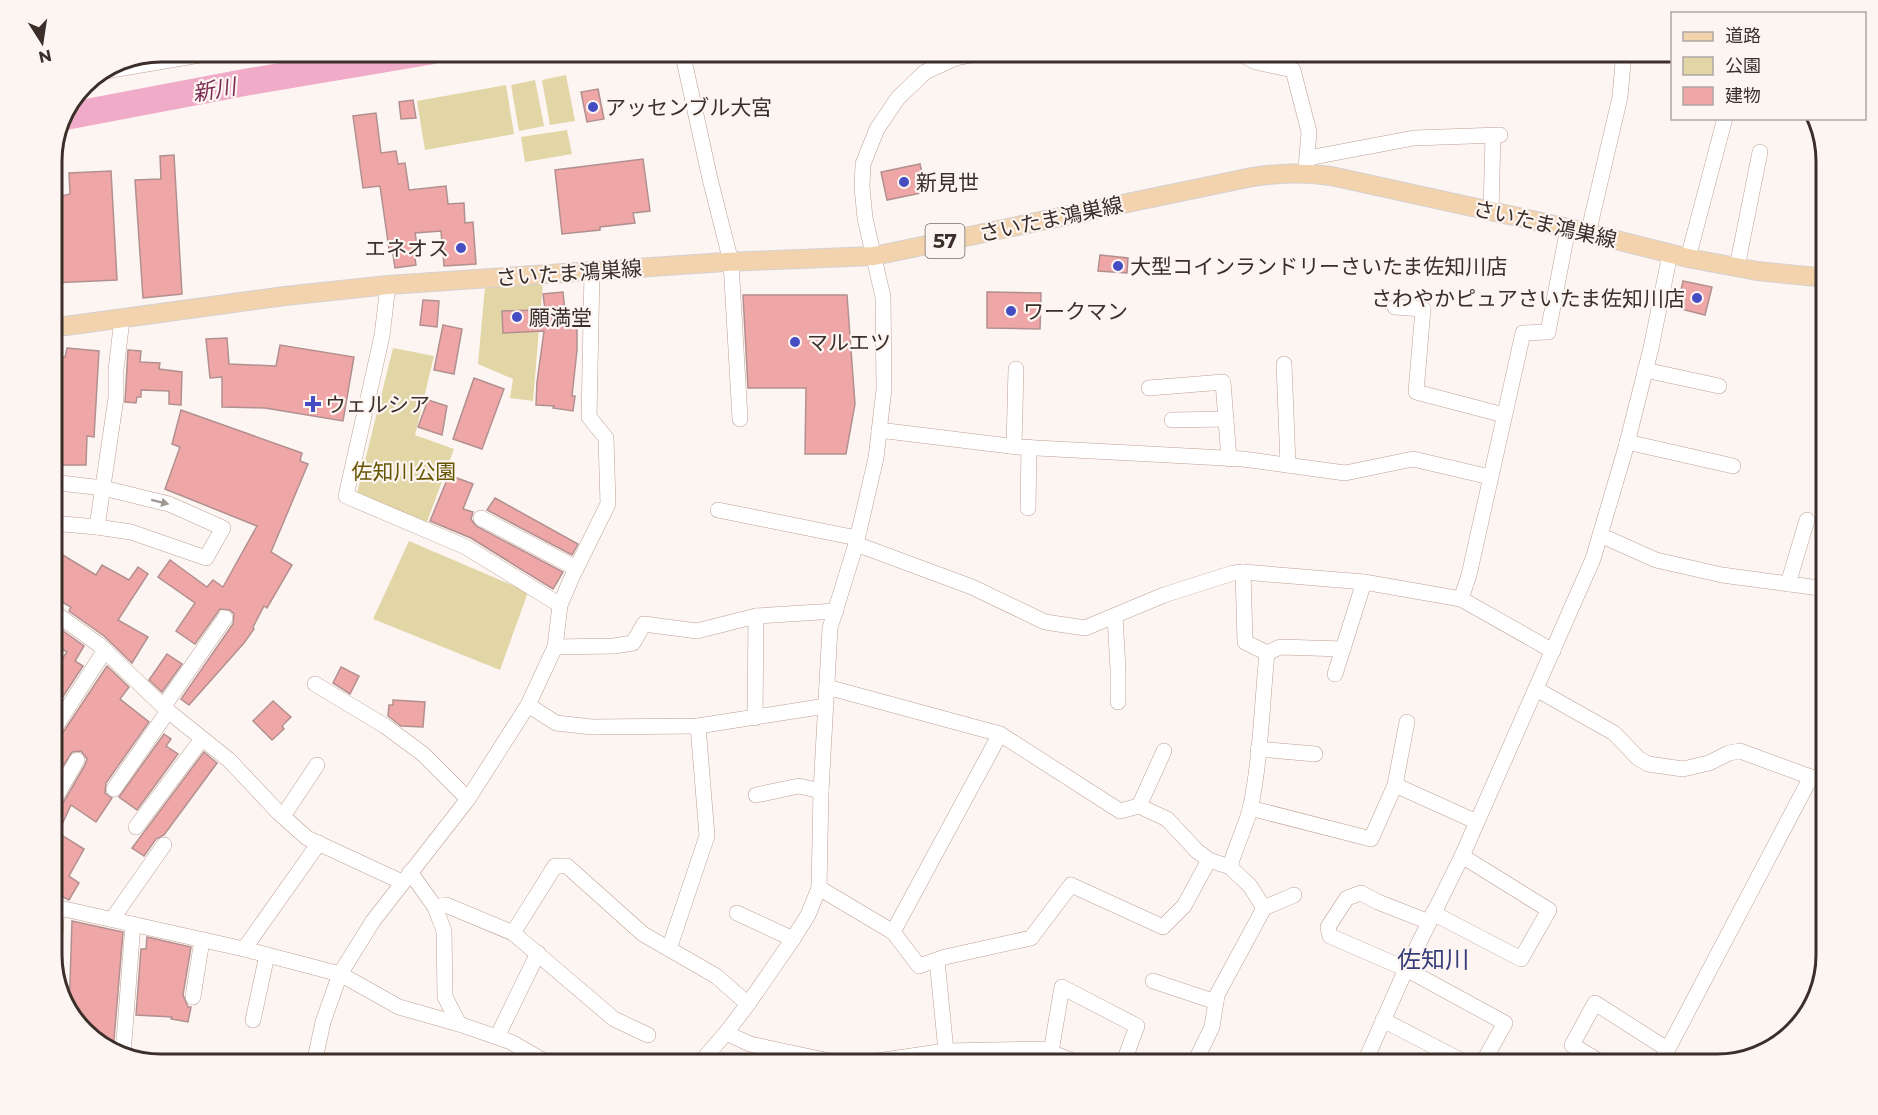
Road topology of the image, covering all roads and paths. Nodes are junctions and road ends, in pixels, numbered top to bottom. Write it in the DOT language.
graph roads {
  1 [pos="158,62"];
  2 [pos="684,62"];
  3 [pos="947,62"];
  4 [pos="1256,62"];
  5 [pos="1623,62"];
  6 [pos="129,67"];
  7 [pos="1724,120"];
  8 [pos="1760,152"];
  9 [pos="1307,165"];
  10 [pos="1491,212"];
  11 [pos="1568,228"];
  12 [pos="1588,234"];
  13 [pos="873,256"];
  14 [pos="1679,256"];
  15 [pos="731,262"];
  16 [pos="1737,267"];
  17 [pos="592,272"];
  18 [pos="1816,277"];
  19 [pos="388,285"];
  20 [pos="1395,307"];
  21 [pos="122,319"];
  22 [pos="62,327"];
  23 [pos="1284,364"];
  24 [pos="1016,369"];
  25 [pos="1645,370"];
  26 [pos="1719,386"];
  27 [pos="1149,388"];
  28 [pos="1504,415"];
  29 [pos="740,419"];
  30 [pos="1226,419"];
  31 [pos="1172,420"];
  32 [pos="879,430"];
  33 [pos="1627,442"];
  34 [pos="1021,447"];
  35 [pos="1229,459"];
  36 [pos="1288,465"];
  37 [pos="1734,466"];
  38 [pos="1490,477"];
  39 [pos="62,483"];
  40 [pos="103,488"];
  41 [pos="1028,508"];
  42 [pos="718,510"];
  43 [pos="481,518"];
  44 [pos="1807,520"];
  45 [pos="62,524"];
  46 [pos="97,527"];
  47 [pos="1600,535"];
  48 [pos="856,541"];
  49 [pos="576,568"];
  50 [pos="1243,572"];
  51 [pos="1364,582"];
  52 [pos="1788,584"];
  53 [pos="1816,585"];
  54 [pos="1461,599"];
  55 [pos="560,605"];
  56 [pos="836,611"];
  57 [pos="756,615"];
  58 [pos="1115,616"];
  59 [pos="62,618"];
  60 [pos="225,618"];
  61 [pos="555,647"];
  62 [pos="1343,649"];
  63 [pos="105,650"];
  64 [pos="1553,651"];
  65 [pos="1267,653"];
  66 [pos="1335,674"];
  67 [pos="315,684"];
  68 [pos="827,687"];
  69 [pos="1536,689"];
  70 [pos="1118,702"];
  71 [pos="528,705"];
  72 [pos="826,706"];
  73 [pos="166,709"];
  74 [pos="62,717"];
  75 [pos="755,718"];
  76 [pos="1407,722"];
  77 [pos="698,726"];
  78 [pos="1000,734"];
  79 [pos="202,739"];
  80 [pos="1258,749"];
  81 [pos="1164,751"];
  82 [pos="1315,754"];
  83 [pos="77,760"];
  84 [pos="317,765"];
  85 [pos="1811,777"];
  86 [pos="1816,779"];
  87 [pos="1395,784"];
  88 [pos="62,786"];
  89 [pos="114,789"];
  90 [pos="821,791"];
  91 [pos="756,795"];
  92 [pos="468,799"];
  93 [pos="1139,806"];
  94 [pos="1250,807"];
  95 [pos="284,816"];
  96 [pos="1477,822"];
  97 [pos="136,827"];
  98 [pos="319,843"];
  99 [pos="164,845"];
  100 [pos="1462,856"];
  101 [pos="1209,860"];
  102 [pos="1230,867"];
  103 [pos="406,877"];
  104 [pos="819,888"];
  105 [pos="1294,895"];
  106 [pos="435,907"];
  107 [pos="62,908"];
  108 [pos="1264,908"];
  109 [pos="736,913"];
  110 [pos="113,918"];
  111 [pos="1431,918"];
  112 [pos="133,924"];
  113 [pos="893,932"];
  114 [pos="513,933"];
  115 [pos="793,939"];
  116 [pos="202,940"];
  117 [pos="244,949"];
  118 [pos="669,950"];
  119 [pos="538,953"];
  120 [pos="267,955"];
  121 [pos="937,960"];
  122 [pos="1406,969"];
  123 [pos="340,974"];
  124 [pos="1154,981"];
  125 [pos="193,997"];
  126 [pos="1216,1002"];
  127 [pos="748,1004"];
  128 [pos="254,1020"];
  129 [pos="1383,1020"];
  130 [pos="459,1024"];
  131 [pos="726,1034"];
  132 [pos="648,1035"];
  133 [pos="496,1037"];
  134 [pos="124,1046"];
  135 [pos="946,1051"];
  136 [pos="1051,1052"];
  137 [pos="316,1054"];
  138 [pos="532,1054"];
  139 [pos="708,1054"];
  140 [pos="794,1054"];
  141 [pos="925,1054"];
  142 [pos="1056,1054"];
  143 [pos="1127,1054"];
  144 [pos="1199,1054"];
  145 [pos="1368,1054"];
  146 [pos="1449,1054"];
  147 [pos="1488,1054"];
  148 [pos="1587,1054"];
  149 [pos="1655,1054"];
  150 [pos="1665,1054"];
  1 -- 6 [label="street"];
  2 -- 15 [label="street"];
  3 -- 13 [label="street"];
  4 -- 9 [label="street"];
  5 -- 12 [label="street"];
  7 -- 14 [label="street"];
  8 -- 16 [label="street"];
  9 -- 10 [label="main road, さいたま鴻巣線 / 57"];
  9 -- 10 [label="street"];
  9 -- 13 [label="main road, さいたま鴻巣線 / 57"];
  10 -- 11 [label="main road, さいたま鴻巣線 / 57"];
  11 -- 12 [label="main road, さいたま鴻巣線 / 57"];
  11 -- 28 [label="street"];
  12 -- 14 [label="main road, さいたま鴻巣線 / 57"];
  13 -- 15 [label="main road, さいたま鴻巣線 / 57"];
  13 -- 32 [label="street"];
  14 -- 16 [label="main road, さいたま鴻巣線 / 57"];
  14 -- 25 [label="street"];
  15 -- 17 [label="main road, さいたま鴻巣線 / 57"];
  15 -- 29 [label="street"];
  16 -- 18 [label="main road, さいたま鴻巣線 / 57"];
  17 -- 19 [label="main road, さいたま鴻巣線 / 57"];
  17 -- 49 [label="street"];
  19 -- 21 [label="main road, さいたま鴻巣線 / 57"];
  19 -- 55 [label="street"];
  20 -- 28 [label="street"];
  21 -- 22 [label="main road, さいたま鴻巣線 / 57"];
  21 -- 40 [label="street"];
  23 -- 36 [label="street"];
  24 -- 34 [label="street"];
  25 -- 26 [label="street"];
  25 -- 33 [label="street"];
  27 -- 30 [label="street"];
  28 -- 38 [label="street"];
  30 -- 31 [label="street"];
  30 -- 35 [label="street"];
  32 -- 34 [label="street"];
  32 -- 48 [label="street"];
  33 -- 37 [label="street"];
  33 -- 47 [label="street"];
  34 -- 35 [label="street"];
  34 -- 41 [label="street"];
  35 -- 36 [label="street"];
  36 -- 38 [label="street"];
  38 -- 54 [label="street"];
  39 -- 40 [label="street"];
  40 -- 46 [label="street"];
  40 -- 46 [label="street, one-way"];
  42 -- 48 [label="street"];
  43 -- 49 [label="street"];
  44 -- 52 [label="street"];
  45 -- 46 [label="street"];
  47 -- 52 [label="street"];
  47 -- 64 [label="street"];
  48 -- 56 [label="street"];
  48 -- 58 [label="street"];
  49 -- 55 [label="street"];
  50 -- 51 [label="street"];
  50 -- 58 [label="street"];
  50 -- 65 [label="street"];
  51 -- 54 [label="street"];
  51 -- 62 [label="street"];
  52 -- 53 [label="street"];
  54 -- 64 [label="street"];
  55 -- 61 [label="street"];
  56 -- 57 [label="street"];
  56 -- 68 [label="street"];
  57 -- 61 [label="street"];
  57 -- 75 [label="street"];
  58 -- 70 [label="street"];
  59 -- 63 [label="street"];
  60 -- 73 [label="street"];
  61 -- 71 [label="street"];
  62 -- 65 [label="street"];
  62 -- 66 [label="street"];
  63 -- 73 [label="street"];
  63 -- 74 [label="street"];
  64 -- 69 [label="street"];
  65 -- 80 [label="street"];
  67 -- 92 [label="street"];
  68 -- 72 [label="street"];
  68 -- 78 [label="street"];
  69 -- 85 [label="street"];
  69 -- 96 [label="street"];
  71 -- 77 [label="street"];
  71 -- 92 [label="street"];
  72 -- 75 [label="street"];
  72 -- 90 [label="street"];
  73 -- 79 [label="street"];
  73 -- 89 [label="street"];
  75 -- 77 [label="street"];
  76 -- 87 [label="street"];
  77 -- 118 [label="street"];
  78 -- 93 [label="street"];
  78 -- 113 [label="street"];
  79 -- 95 [label="street"];
  79 -- 97 [label="street"];
  80 -- 82 [label="street"];
  80 -- 94 [label="street"];
  81 -- 93 [label="street"];
  83 -- 88 [label="street"];
  84 -- 95 [label="street"];
  85 -- 86 [label="street"];
  85 -- 150 [label="street"];
  87 -- 94 [label="street"];
  87 -- 96 [label="street"];
  90 -- 91 [label="street"];
  90 -- 104 [label="street"];
  92 -- 103 [label="street"];
  93 -- 101 [label="street"];
  94 -- 102 [label="street"];
  95 -- 98 [label="street"];
  96 -- 100 [label="street"];
  98 -- 103 [label="street"];
  98 -- 117 [label="street"];
  99 -- 110 [label="street"];
  100 -- 111 [label="street"];
  100 -- 111 [label="street"];
  101 -- 102 [label="street"];
  101 -- 121 [label="street"];
  102 -- 108 [label="street"];
  103 -- 106 [label="street"];
  103 -- 123 [label="street"];
  104 -- 113 [label="street"];
  104 -- 115 [label="street"];
  105 -- 108 [label="street"];
  106 -- 114 [label="street"];
  106 -- 130 [label="street"];
  107 -- 110 [label="street"];
  108 -- 126 [label="street"];
  109 -- 115 [label="street"];
  110 -- 112 [label="street"];
  111 -- 122 [label="street"];
  111 -- 122 [label="street"];
  112 -- 116 [label="street"];
  112 -- 134 [label="street"];
  113 -- 121 [label="street"];
  114 -- 118 [label="street"];
  114 -- 119 [label="street"];
  115 -- 127 [label="street"];
  116 -- 117 [label="street"];
  116 -- 125 [label="street"];
  117 -- 120 [label="street"];
  118 -- 127 [label="street"];
  119 -- 132 [label="street"];
  119 -- 133 [label="street"];
  120 -- 123 [label="street"];
  120 -- 128 [label="street"];
  121 -- 135 [label="street"];
  122 -- 129 [label="street"];
  122 -- 147 [label="street"];
  123 -- 130 [label="street"];
  123 -- 137 [label="street"];
  124 -- 126 [label="street"];
  126 -- 144 [label="street"];
  127 -- 131 [label="street"];
  129 -- 145 [label="street"];
  129 -- 146 [label="street"];
  130 -- 133 [label="street"];
  131 -- 139 [label="street"];
  131 -- 140 [label="street"];
  133 -- 138 [label="street"];
  135 -- 136 [label="street"];
  135 -- 141 [label="street"];
  136 -- 142 [label="street"];
  136 -- 143 [label="street"];
  148 -- 149 [label="street"];
}
